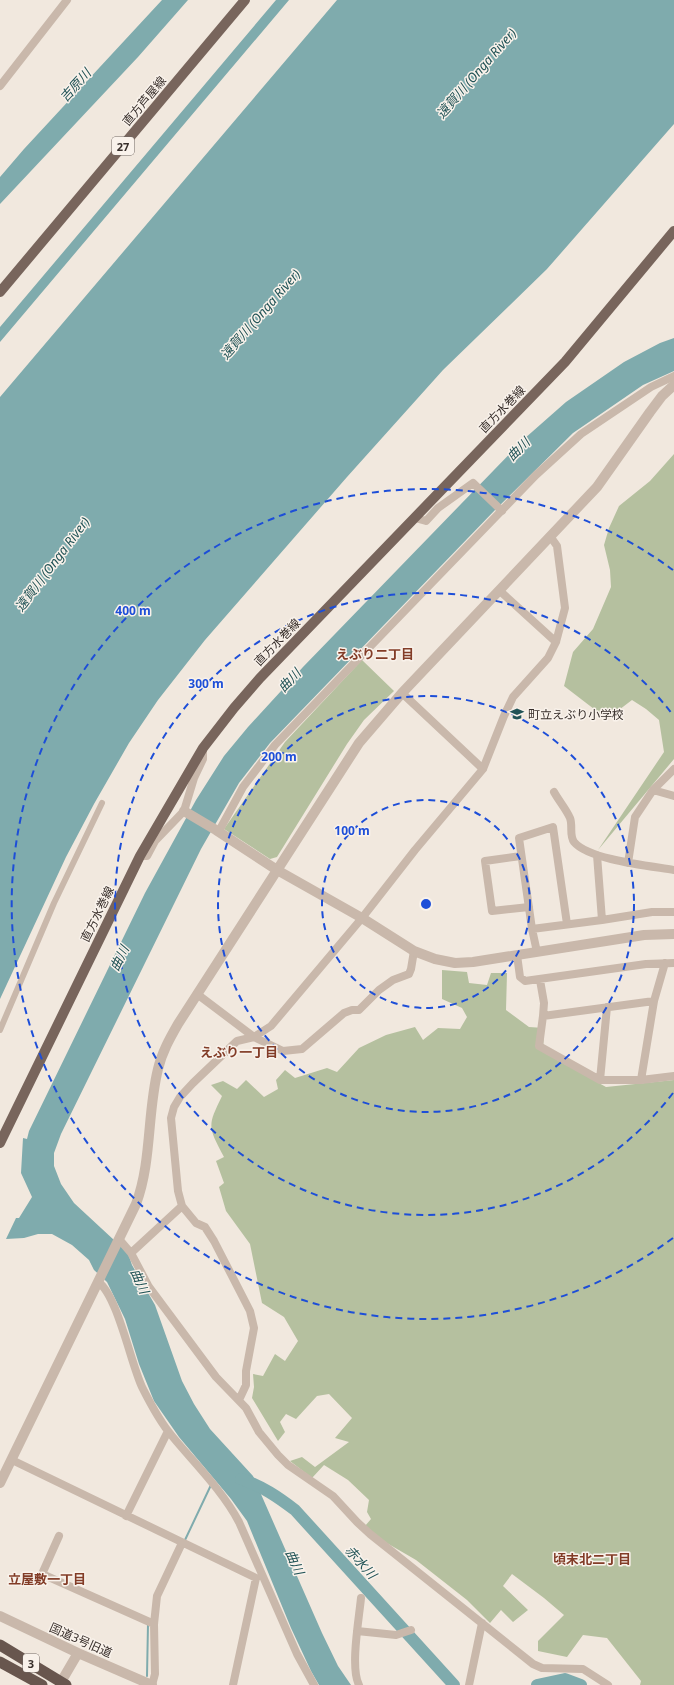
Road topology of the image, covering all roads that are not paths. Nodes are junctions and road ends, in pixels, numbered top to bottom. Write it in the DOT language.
graph roads {
  1 [pos="67,0"];
  2 [pos="246,0"];
  3 [pos="0,86"];
  4 [pos="674,231"];
  5 [pos="0,292"];
  6 [pos="674,376"];
  7 [pos="674,385"];
  8 [pos="502,511"];
  9 [pos="415,518"];
  10 [pos="550,536"];
  11 [pos="500,591"];
  12 [pos="556,642"];
  13 [pos="402,693"];
  14 [pos="203,748"];
  15 [pos="674,768"];
  16 [pos="484,769"];
  17 [pos="653,790"];
  18 [pos="554,792"];
  19 [pos="674,796"];
  20 [pos="102,803"];
  21 [pos="184,811"];
  22 [pos="217,830"];
  23 [pos="597,855"];
  24 [pos="140,856"];
  25 [pos="521,856"];
  26 [pos="628,863"];
  27 [pos="277,870"];
  28 [pos="674,870"];
  29 [pos="529,907"];
  30 [pos="674,912"];
  31 [pos="362,918"];
  32 [pos="602,920"];
  33 [pos="567,924"];
  34 [pos="532,929"];
  35 [pos="674,934"];
  36 [pos="414,951"];
  37 [pos="537,952"];
  38 [pos="517,955"];
  39 [pos="665,963"];
  40 [pos="674,963"];
  41 [pos="540,980"];
  42 [pos="197,994"];
  43 [pos="654,1001"];
  44 [pos="607,1007"];
  45 [pos="543,1016"];
  46 [pos="0,1030"];
  47 [pos="254,1037"];
  48 [pos="674,1076"];
  49 [pos="600,1080"];
  50 [pos="642,1080"];
  51 [pos="0,1143"];
  52 [pos="182,1206"];
  53 [pos="118,1240"];
  54 [pos="131,1253"];
  55 [pos="98,1281"];
  56 [pos="239,1400"];
  57 [pos="168,1431"];
  58 [pos="12,1460"];
  59 [pos="0,1483"];
  60 [pos="126,1516"];
  61 [pos="60,1536"];
  62 [pos="182,1543"];
  63 [pos="361,1598"];
  64 [pos="0,1616"];
  65 [pos="482,1623"];
  66 [pos="154,1624"];
  67 [pos="411,1630"];
  68 [pos="357,1631"];
  69 [pos="0,1645"];
  70 [pos="78,1653"];
  71 [pos="0,1663"];
  72 [pos="63,1684"];
  73 [pos="42,1685"];
  74 [pos="152,1685"];
  75 [pos="233,1685"];
  76 [pos="314,1685"];
  77 [pos="359,1685"];
  78 [pos="469,1685"];
  79 [pos="608,1685"];
  1 -- 3 [label="street"];
  2 -- 5 [label="main road, 直方芦屋線 / 27"];
  4 -- 9 [label="main road, 直方水巻線"];
  6 -- 8 [label="street"];
  7 -- 10 [label="street"];
  8 -- 9 [label="street"];
  8 -- 22 [label="street"];
  9 -- 14 [label="main road, 直方水巻線"];
  10 -- 11 [label="street"];
  10 -- 12 [label="street"];
  11 -- 12 [label="street"];
  11 -- 13 [label="street"];
  12 -- 16 [label="street"];
  13 -- 16 [label="street"];
  13 -- 27 [label="street"];
  14 -- 21 [label="street"];
  14 -- 24 [label="main road, 直方水巻線"];
  15 -- 17 [label="street"];
  16 -- 31 [label="street"];
  17 -- 19 [label="street"];
  17 -- 26 [label="street"];
  18 -- 23 [label="street"];
  20 -- 46 [label="street"];
  21 -- 22 [label="street"];
  21 -- 24 [label="street"];
  22 -- 27 [label="street"];
  23 -- 26 [label="street"];
  23 -- 32 [label="street"];
  24 -- 51 [label="main road, 直方水巻線"];
  25 -- 29 [label="street"];
  25 -- 29 [label="street"];
  25 -- 33 [label="street"];
  26 -- 28 [label="street"];
  27 -- 31 [label="street"];
  27 -- 42 [label="street"];
  29 -- 34 [label="street"];
  30 -- 32 [label="street"];
  31 -- 36 [label="street"];
  31 -- 47 [label="street"];
  32 -- 33 [label="street"];
  33 -- 34 [label="street"];
  34 -- 37 [label="street"];
  35 -- 37 [label="street"];
  36 -- 38 [label="street"];
  36 -- 47 [label="street"];
  37 -- 38 [label="street"];
  38 -- 41 [label="street"];
  39 -- 40 [label="street"];
  39 -- 41 [label="street"];
  39 -- 43 [label="street"];
  41 -- 45 [label="street"];
  42 -- 47 [label="street"];
  42 -- 53 [label="street"];
  43 -- 44 [label="street"];
  43 -- 50 [label="street"];
  44 -- 45 [label="street"];
  44 -- 49 [label="street"];
  45 -- 49 [label="street"];
  47 -- 52 [label="street"];
  48 -- 50 [label="street"];
  49 -- 50 [label="street"];
  52 -- 54 [label="street"];
  52 -- 56 [label="street"];
  53 -- 54 [label="street"];
  53 -- 55 [label="street"];
  54 -- 56 [label="street"];
  55 -- 57 [label="street"];
  55 -- 58 [label="street"];
  56 -- 65 [label="street"];
  57 -- 60 [label="street"];
  57 -- 76 [label="street"];
  58 -- 59 [label="street"];
  58 -- 60 [label="street"];
  60 -- 62 [label="street"];
  61 -- 66 [label="street"];
  62 -- 66 [label="street"];
  62 -- 75 [label="street"];
  63 -- 68 [label="street"];
  64 -- 70 [label="street, 国道3号旧道"];
  65 -- 78 [label="street"];
  65 -- 79 [label="street"];
  66 -- 74 [label="street"];
  67 -- 68 [label="street"];
  68 -- 77 [label="street"];
  69 -- 72 [label="highway, 3"];
  70 -- 72 [label="street"];
  70 -- 74 [label="street, 国道3号旧道"];
  71 -- 73 [label="highway, 3"];
}
